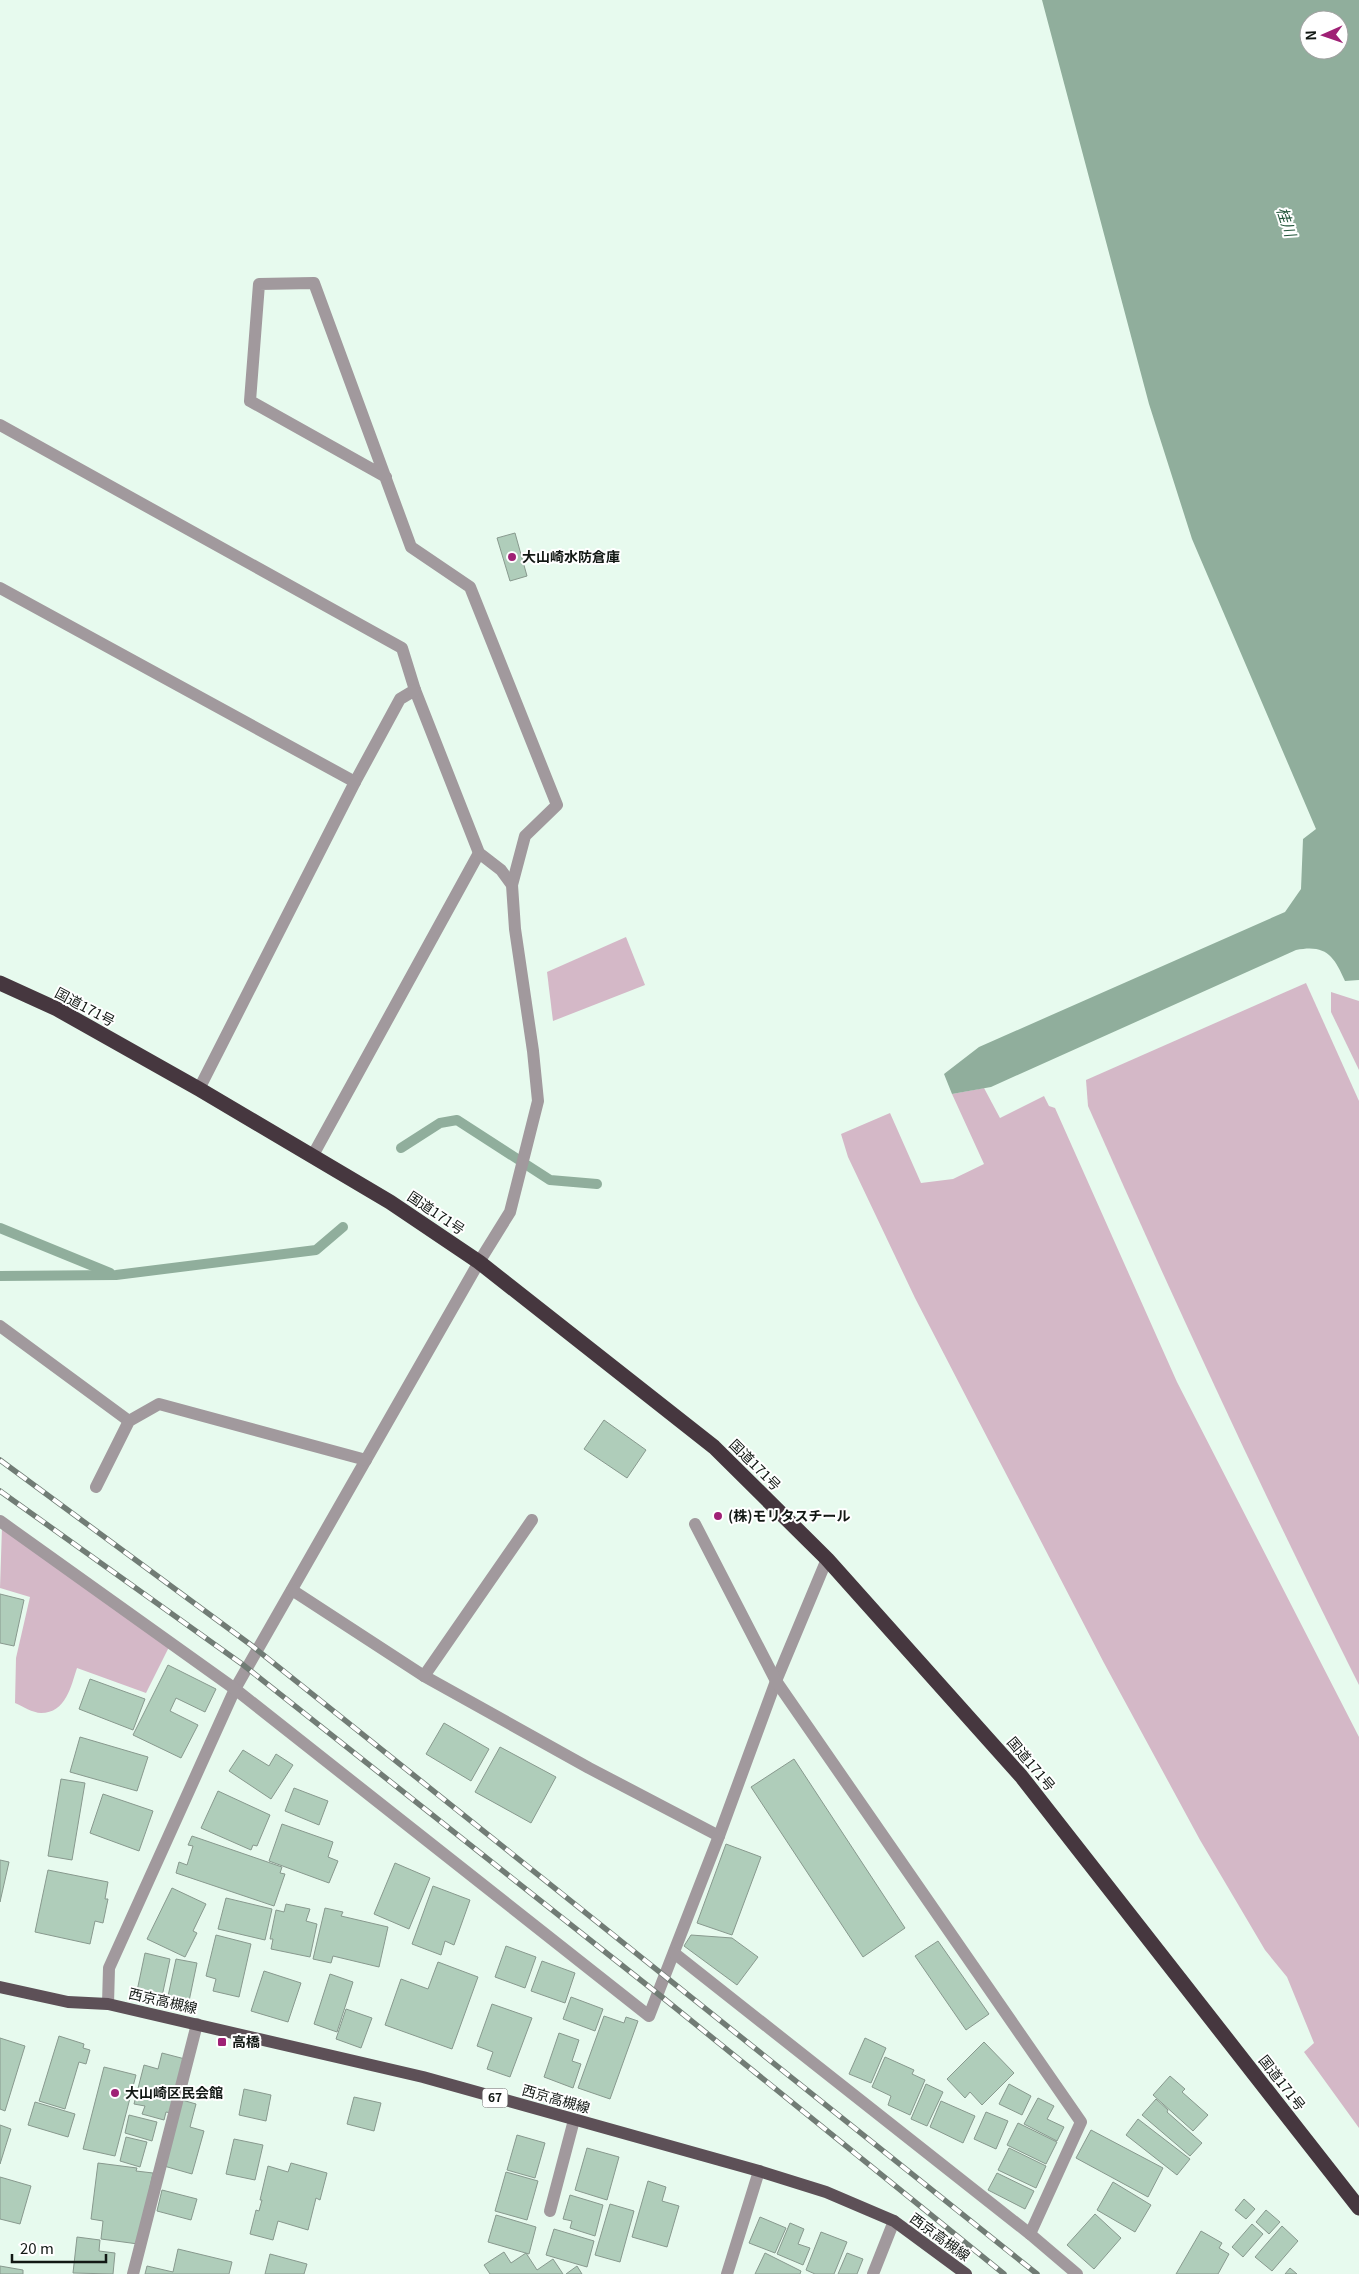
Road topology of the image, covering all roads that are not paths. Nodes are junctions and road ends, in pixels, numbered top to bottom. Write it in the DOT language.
graph roads {
  1 [pos="0,425"];
  2 [pos="386,477"];
  3 [pos="0,588"];
  4 [pos="415,690"];
  5 [pos="355,782"];
  6 [pos="479,853"];
  7 [pos="512,885"];
  8 [pos="0,983"];
  9 [pos="199,1089"];
  10 [pos="314,1155"];
  11 [pos="479,1262"];
  12 [pos="0,1326"];
  13 [pos="129,1421"];
  14 [pos="366,1460"];
  15 [pos="96,1486"];
  16 [pos="532,1520"];
  17 [pos="0,1521"];
  18 [pos="695,1524"];
  19 [pos="827,1559"];
  20 [pos="292,1590"];
  21 [pos="424,1676"];
  22 [pos="776,1681"];
  23 [pos="235,1689"];
  24 [pos="719,1836"];
  25 [pos="674,1953"];
  26 [pos="0,1986"];
  27 [pos="108,2004"];
  28 [pos="197,2024"];
  29 [pos="574,2120"];
  30 [pos="759,2170"];
  31 [pos="1359,2208"];
  32 [pos="550,2211"];
  33 [pos="894,2221"];
  34 [pos="1030,2234"];
  35 [pos="133,2274"];
  36 [pos="727,2274"];
  37 [pos="873,2274"];
  38 [pos="966,2274"];
  39 [pos="1077,2274"];
  1 -- 4 [label="street"];
  2 -- 2 [label="street"];
  2 -- 7 [label="street"];
  3 -- 5 [label="street"];
  4 -- 5 [label="street"];
  4 -- 6 [label="street"];
  5 -- 9 [label="street"];
  6 -- 7 [label="street"];
  6 -- 10 [label="street"];
  7 -- 11 [label="street"];
  8 -- 9 [label="highway, 国道171号"];
  9 -- 10 [label="highway, 国道171号"];
  10 -- 11 [label="highway, 国道171号"];
  11 -- 14 [label="street"];
  11 -- 19 [label="highway, 国道171号"];
  12 -- 13 [label="street"];
  13 -- 14 [label="street"];
  13 -- 15 [label="street"];
  14 -- 20 [label="street"];
  16 -- 21 [label="street"];
  17 -- 23 [label="street"];
  18 -- 22 [label="street"];
  19 -- 22 [label="street"];
  19 -- 31 [label="highway, 国道171号"];
  20 -- 21 [label="street"];
  20 -- 23 [label="street"];
  21 -- 24 [label="street"];
  22 -- 24 [label="street"];
  22 -- 34 [label="street"];
  23 -- 25 [label="street"];
  23 -- 27 [label="street"];
  24 -- 25 [label="street"];
  25 -- 34 [label="street"];
  26 -- 27 [label="main road, 西京高槻線 / 67"];
  27 -- 28 [label="main road, 西京高槻線 / 67"];
  28 -- 29 [label="main road, 西京高槻線 / 67"];
  28 -- 35 [label="street"];
  29 -- 30 [label="main road, 西京高槻線 / 67"];
  29 -- 32 [label="street"];
  30 -- 33 [label="main road, 西京高槻線 / 67"];
  30 -- 36 [label="street"];
  33 -- 37 [label="street"];
  33 -- 38 [label="main road, 西京高槻線 / 67"];
  34 -- 39 [label="street"];
}
